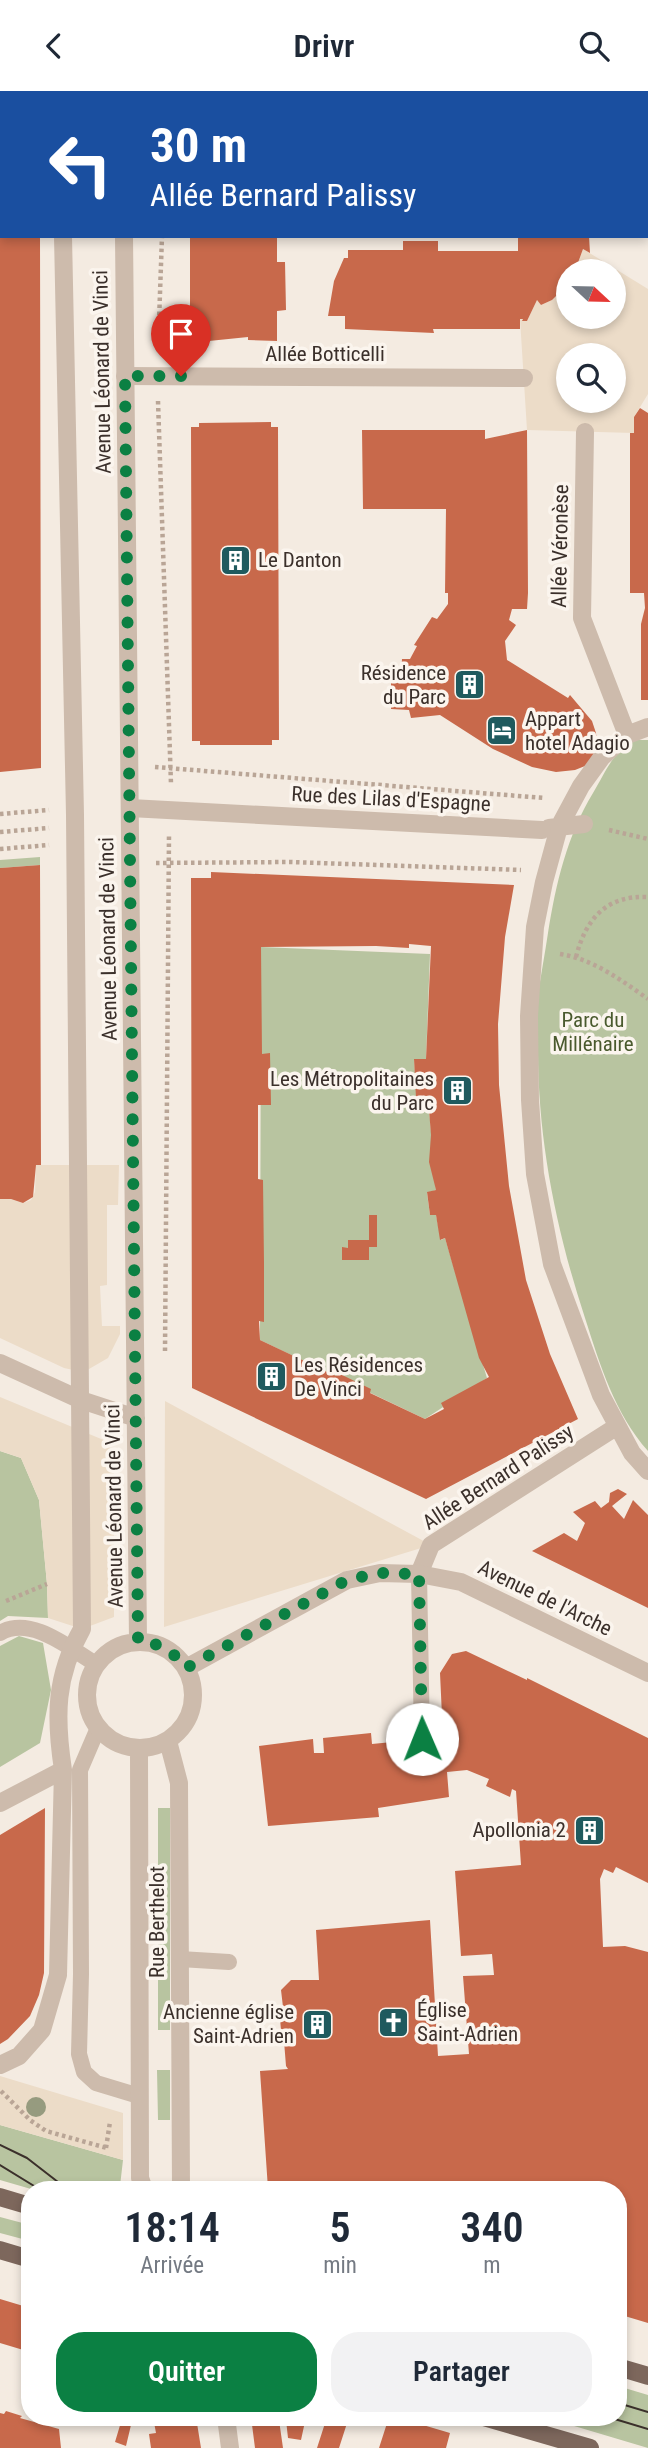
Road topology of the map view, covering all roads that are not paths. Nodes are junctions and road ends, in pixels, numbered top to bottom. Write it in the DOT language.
graph roads {
  1 [pos="63,238"];
  2 [pos="124,238"];
  3 [pos="125,376"];
  4 [pos="524,378"];
  5 [pos="584,432"];
  6 [pos="648,727"];
  7 [pos="627,735"];
  8 [pos="130,808"];
  9 [pos="584,824"];
  10 [pos="551,828"];
  11 [pos="0,1363"];
  12 [pos="81,1400"];
  13 [pos="136,1417"];
  14 [pos="616,1427"];
  15 [pos="648,1471"];
  16 [pos="419,1574"];
  17 [pos="0,1633"];
  18 [pos="138,1641"];
  19 [pos="71,1649"];
  20 [pos="96,1664"];
  21 [pos="186,1668"];
  22 [pos="648,1673"];
  23 [pos="98,1728"];
  24 [pos="422,1739"];
  25 [pos="168,1741"];
  26 [pos="139,1749"];
  27 [pos="63,1770"];
  28 [pos="0,1803"];
  29 [pos="180,1959"];
  30 [pos="229,1962"];
  31 [pos="0,2065"];
  32 [pos="139,2095"];
  33 [pos="141,2181"];
  34 [pos="181,2181"];
  35 [pos="0,2197"];
  36 [pos="21,2203"];
  37 [pos="0,2250"];
  38 [pos="21,2256"];
  39 [pos="627,2370"];
  40 [pos="648,2376"];
  41 [pos="227,2426"];
  42 [pos="507,2426"];
  43 [pos="547,2442"];
  44 [pos="230,2448"];
  45 [pos="590,2448"];
  1 -- 12 [label="street"];
  2 -- 3 [label="street, Avenue Léonard de Vinci"];
  3 -- 4 [label="street, Allée Botticelli"];
  3 -- 8 [label="street, Avenue Léonard de Vinci"];
  5 -- 7 [label="street, Allée Véronèse"];
  6 -- 7 [label="street"];
  7 -- 10 [label="street"];
  8 -- 10 [label="street, Rue des Lilas d'Espagne"];
  8 -- 13 [label="street, Avenue Léonard de Vinci"];
  9 -- 10 [label="street, Rue des Lilas d'Espagne"];
  10 -- 14 [label="street"];
  11 -- 12 [label="street"];
  12 -- 13 [label="street"];
  12 -- 19 [label="street"];
  13 -- 18 [label="street, Avenue Léonard de Vinci"];
  14 -- 15 [label="street"];
  14 -- 16 [label="street, Allée Bernard Palissy"];
  16 -- 21 [label="street"];
  16 -- 22 [label="street, Avenue de l'Arche"];
  16 -- 24 [label="lane"];
  17 -- 19 [label="lane"];
  18 -- 20 [label="street"];
  18 -- 21 [label="street"];
  19 -- 20 [label="lane"];
  19 -- 27 [label="street"];
  20 -- 23 [label="street"];
  21 -- 25 [label="street"];
  23 -- 26 [label="street"];
  23 -- 32 [label="lane"];
  25 -- 26 [label="street"];
  25 -- 29 [label="street, Rue Berthelot"];
  26 -- 32 [label="street, Rue Berthelot"];
  27 -- 28 [label="street"];
  27 -- 31 [label="street"];
  29 -- 30 [label="lane"];
  29 -- 34 [label="street, Rue Berthelot"];
  32 -- 33 [label="street, Rue Berthelot"];
  35 -- 36 [label="main road"];
  37 -- 38 [label="main road"];
  39 -- 40 [label="main road"];
  41 -- 44 [label="street"];
  42 -- 43 [label="main road"];
  43 -- 45 [label="main road"];
}
